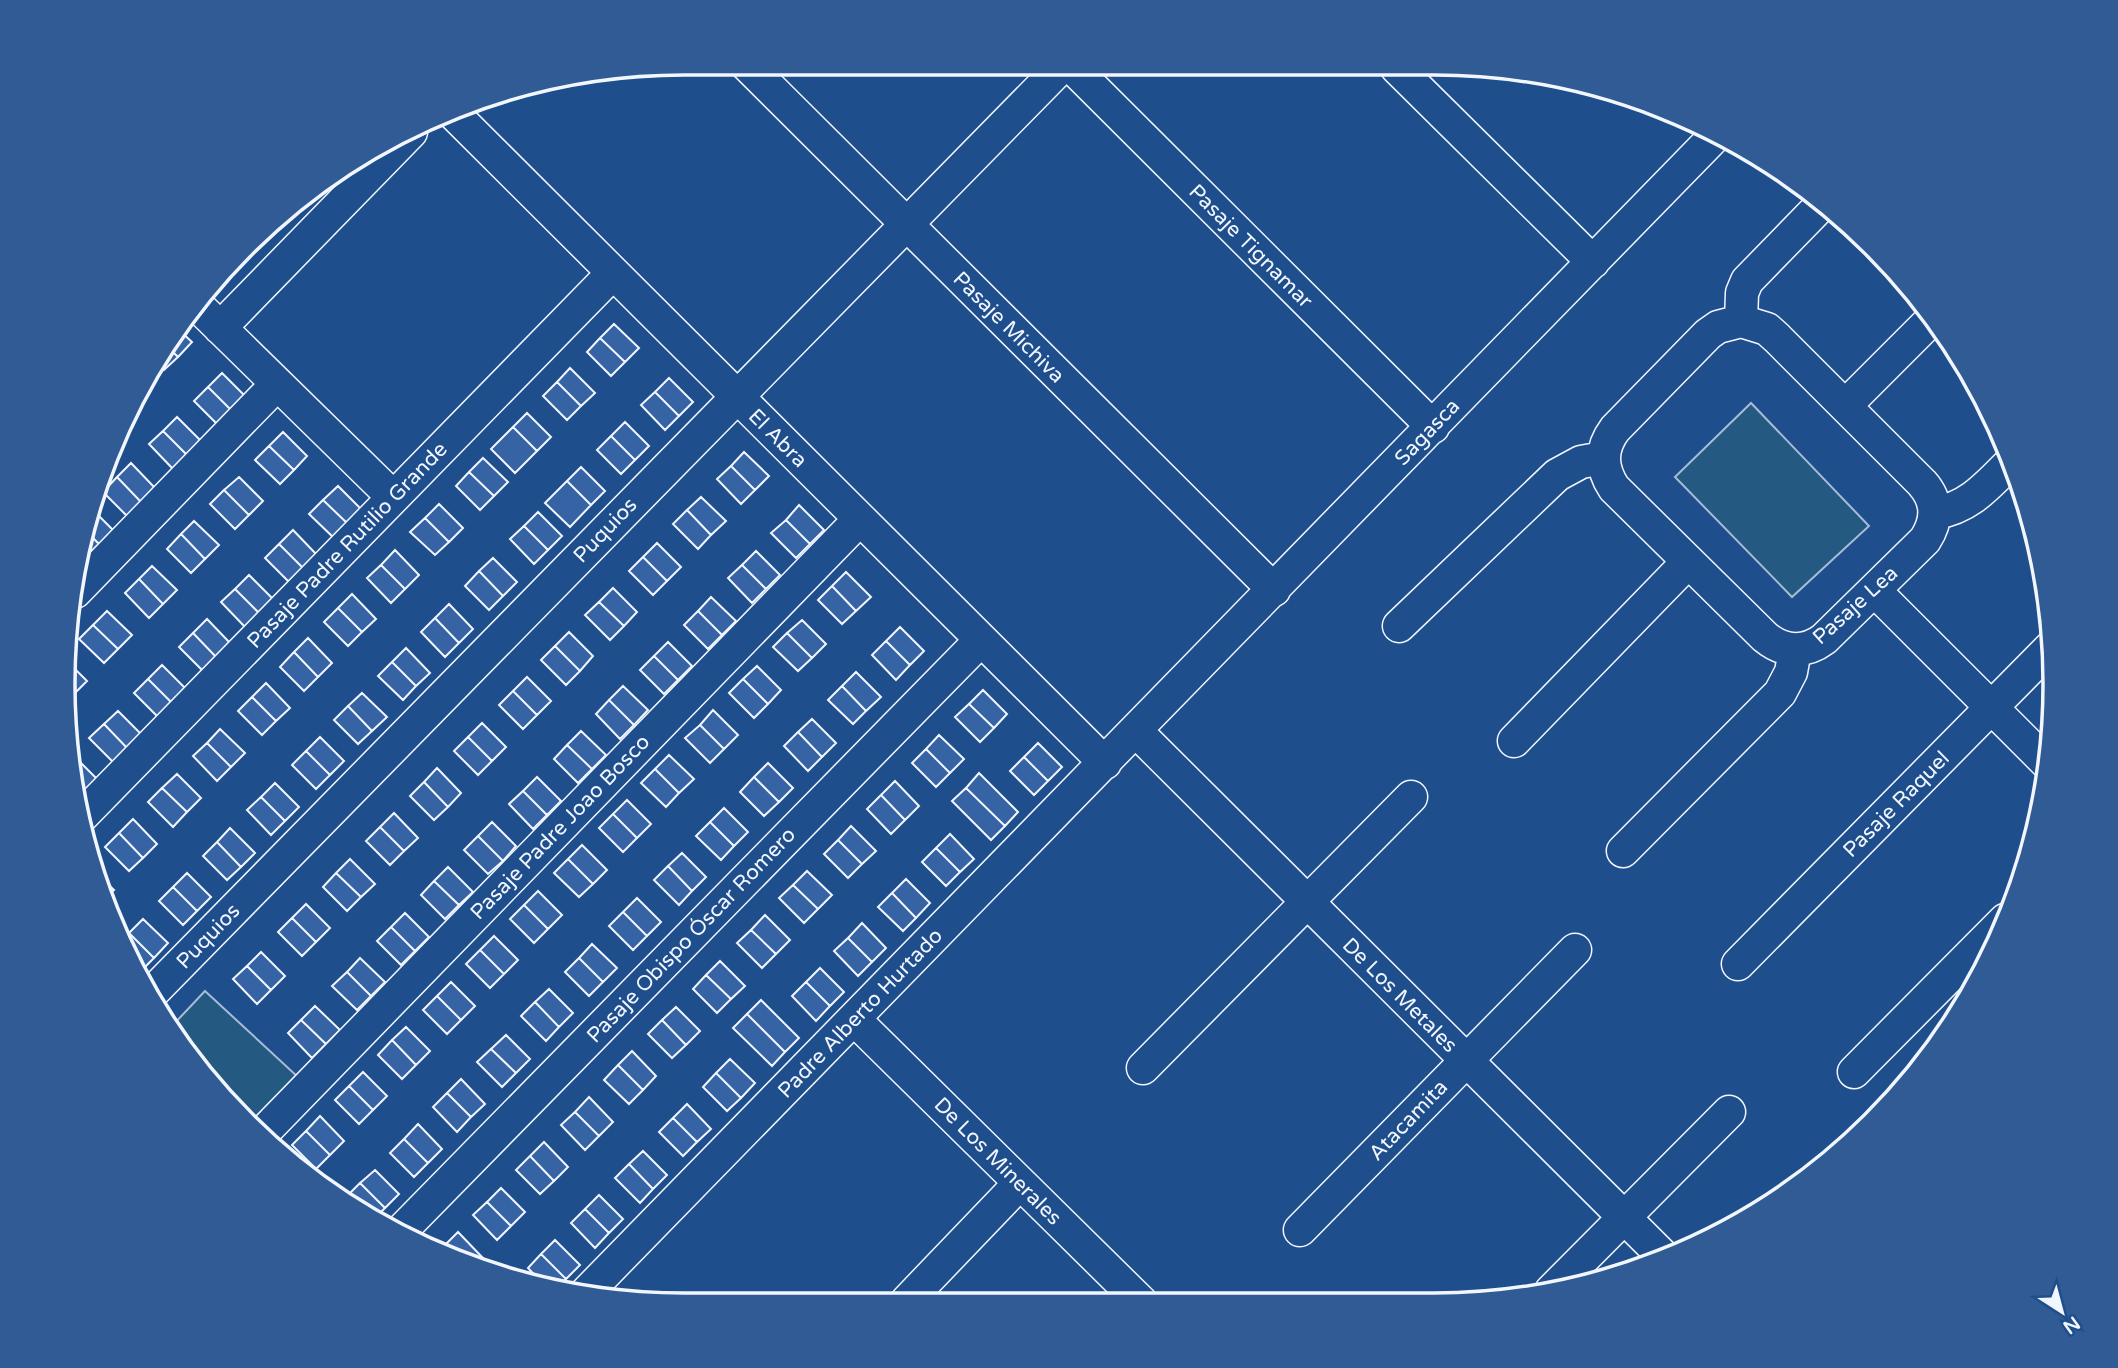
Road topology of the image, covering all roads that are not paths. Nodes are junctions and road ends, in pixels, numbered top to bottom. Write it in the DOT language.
graph roads {
  1 [pos="757,75"];
  2 [pos="1053,75"];
  3 [pos="1080,75"];
  4 [pos="1404,75"];
  5 [pos="459,119"];
  6 [pos="1710,142"];
  7 [pos="394,149"];
  8 [pos="1816,210"];
  9 [pos="906,224"];
  10 [pos="1593,262"];
  11 [pos="613,273"];
  12 [pos="203,311"];
  13 [pos="1741,321"];
  14 [pos="1926,325"];
  15 [pos="220,328"];
  16 [pos="278,384"];
  17 [pos="736,396"];
  18 [pos="1845,406"];
  19 [pos="1433,427"];
  20 [pos="1603,458"];
  21 [pos="2003,470"];
  22 [pos="393,497"];
  23 [pos="1935,513"];
  24 [pos="860,519"];
  25 [pos="1688,562"];
  26 [pos="84,583"];
  27 [pos="1274,590"];
  28 [pos="1874,590"];
  29 [pos="1399,626"];
  30 [pos="981,640"];
  31 [pos="1795,650"];
  32 [pos="2042,657"];
  33 [pos="1991,708"];
  34 [pos="1136,731"];
  35 [pos="1514,741"];
  36 [pos="2039,754"];
  37 [pos="1105,764"];
  38 [pos="1411,797"];
  39 [pos="88,809"];
  40 [pos="1623,851"];
  41 [pos="1307,902"];
  42 [pos="1986,939"];
  43 [pos="1574,950"];
  44 [pos="1738,964"];
  45 [pos="157,988"];
  46 [pos="854,1019"];
  47 [pos="1466,1060"];
  48 [pos="1143,1068"];
  49 [pos="1854,1072"];
  50 [pos="1729,1112"];
  51 [pos="268,1128"];
  52 [pos="1020,1183"];
  53 [pos="1625,1218"];
  54 [pos="407,1225"];
  55 [pos="1300,1230"];
  56 [pos="1657,1250"];
  57 [pos="1564,1279"];
  58 [pos="593,1286"];
  59 [pos="915,1293"];
  60 [pos="1133,1293"];
  1 -- 9 [label="street, Pasaje Michiva"];
  2 -- 9 [label="street, Puquios"];
  3 -- 19 [label="street, Pasaje Tignamar"];
  4 -- 10 [label="street"];
  5 -- 11 [label="street, El Abra"];
  6 -- 10 [label="street, Sagasca"];
  7 -- 15 [label="street"];
  8 -- 13 [label="street"];
  9 -- 17 [label="street, Puquios"];
  9 -- 27 [label="street, Pasaje Michiva"];
  10 -- 19 [label="street, Sagasca"];
  11 -- 17 [label="street, El Abra"];
  11 -- 22 [label="street, Pasaje Padre Rutilio Grande"];
  12 -- 15 [label="street"];
  13 -- 18 [label="street"];
  13 -- 20 [label="street"];
  14 -- 18 [label="street"];
  15 -- 16 [label="street"];
  16 -- 22 [label="street"];
  16 -- 26 [label="street"];
  17 -- 24 [label="street, El Abra"];
  17 -- 45 [label="street, Puquios"];
  18 -- 23 [label="street"];
  19 -- 27 [label="street, Sagasca"];
  20 -- 25 [label="street"];
  20 -- 29 [label="street"];
  21 -- 23 [label="street"];
  22 -- 39 [label="street, Pasaje Padre Rutilio Grande"];
  23 -- 28 [label="street, Pasaje Lea"];
  24 -- 30 [label="street, El Abra"];
  24 -- 51 [label="street, Pasaje Padre Joao Bosco"];
  25 -- 31 [label="street"];
  25 -- 35 [label="street"];
  27 -- 34 [label="street, Sagasca"];
  28 -- 31 [label="street, Pasaje Lea"];
  28 -- 33 [label="street"];
  30 -- 37 [label="street, El Abra"];
  30 -- 54 [label="street, Pasaje Obispo Óscar Romero"];
  31 -- 40 [label="street, Pasaje Lea"];
  32 -- 33 [label="street, Pasaje Raquel"];
  33 -- 36 [label="street"];
  33 -- 44 [label="street, Pasaje Raquel"];
  34 -- 37 [label="street, Padre Alberto Hurtado"];
  34 -- 41 [label="street, De Los Metales"];
  37 -- 46 [label="street, Padre Alberto Hurtado"];
  38 -- 41 [label="street"];
  41 -- 47 [label="street, De Los Metales"];
  41 -- 48 [label="street"];
  42 -- 49 [label="street"];
  43 -- 47 [label="street, Atacamita"];
  46 -- 52 [label="street, De Los Minerales"];
  46 -- 58 [label="street, Padre Alberto Hurtado"];
  47 -- 53 [label="street, De Los Metales"];
  47 -- 55 [label="street, Atacamita"];
  50 -- 53 [label="street"];
  52 -- 59 [label="street"];
  52 -- 60 [label="street, De Los Minerales"];
  53 -- 56 [label="street, De Los Metales"];
  53 -- 57 [label="street"];
}
